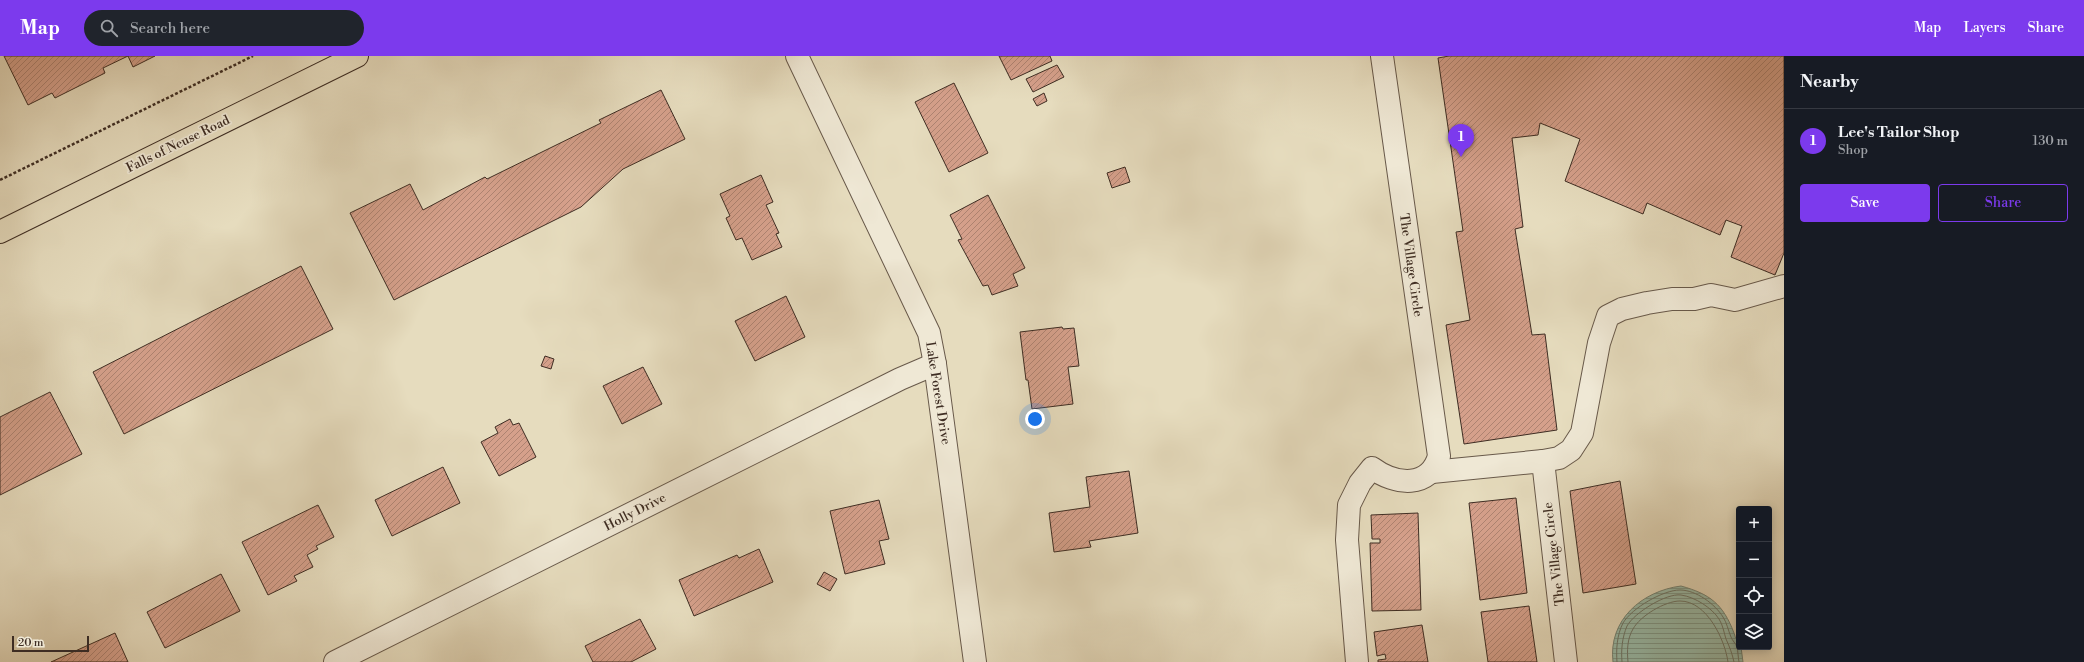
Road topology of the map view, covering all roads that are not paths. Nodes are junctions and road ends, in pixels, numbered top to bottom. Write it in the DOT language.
graph roads {
  1 [pos="357,56"];
  2 [pos="797,56"];
  3 [pos="1382,56"];
  4 [pos="0,232"];
  5 [pos="1784,286"];
  6 [pos="935,364"];
  7 [pos="1543,462"];
  8 [pos="1432,472"];
  9 [pos="335,662"];
  10 [pos="975,662"];
  11 [pos="1357,662"];
  12 [pos="1566,662"];
  1 -- 4 [label="main road, Falls of Neuse Road"];
  2 -- 6 [label="street, Lake Forest Drive"];
  3 -- 8 [label="street, The Village Circle"];
  5 -- 7 [label="street"];
  6 -- 9 [label="street, Holly Drive"];
  6 -- 10 [label="street, Lake Forest Drive"];
  7 -- 8 [label="street"];
  7 -- 12 [label="street, The Village Circle"];
  8 -- 11 [label="street"];
}
